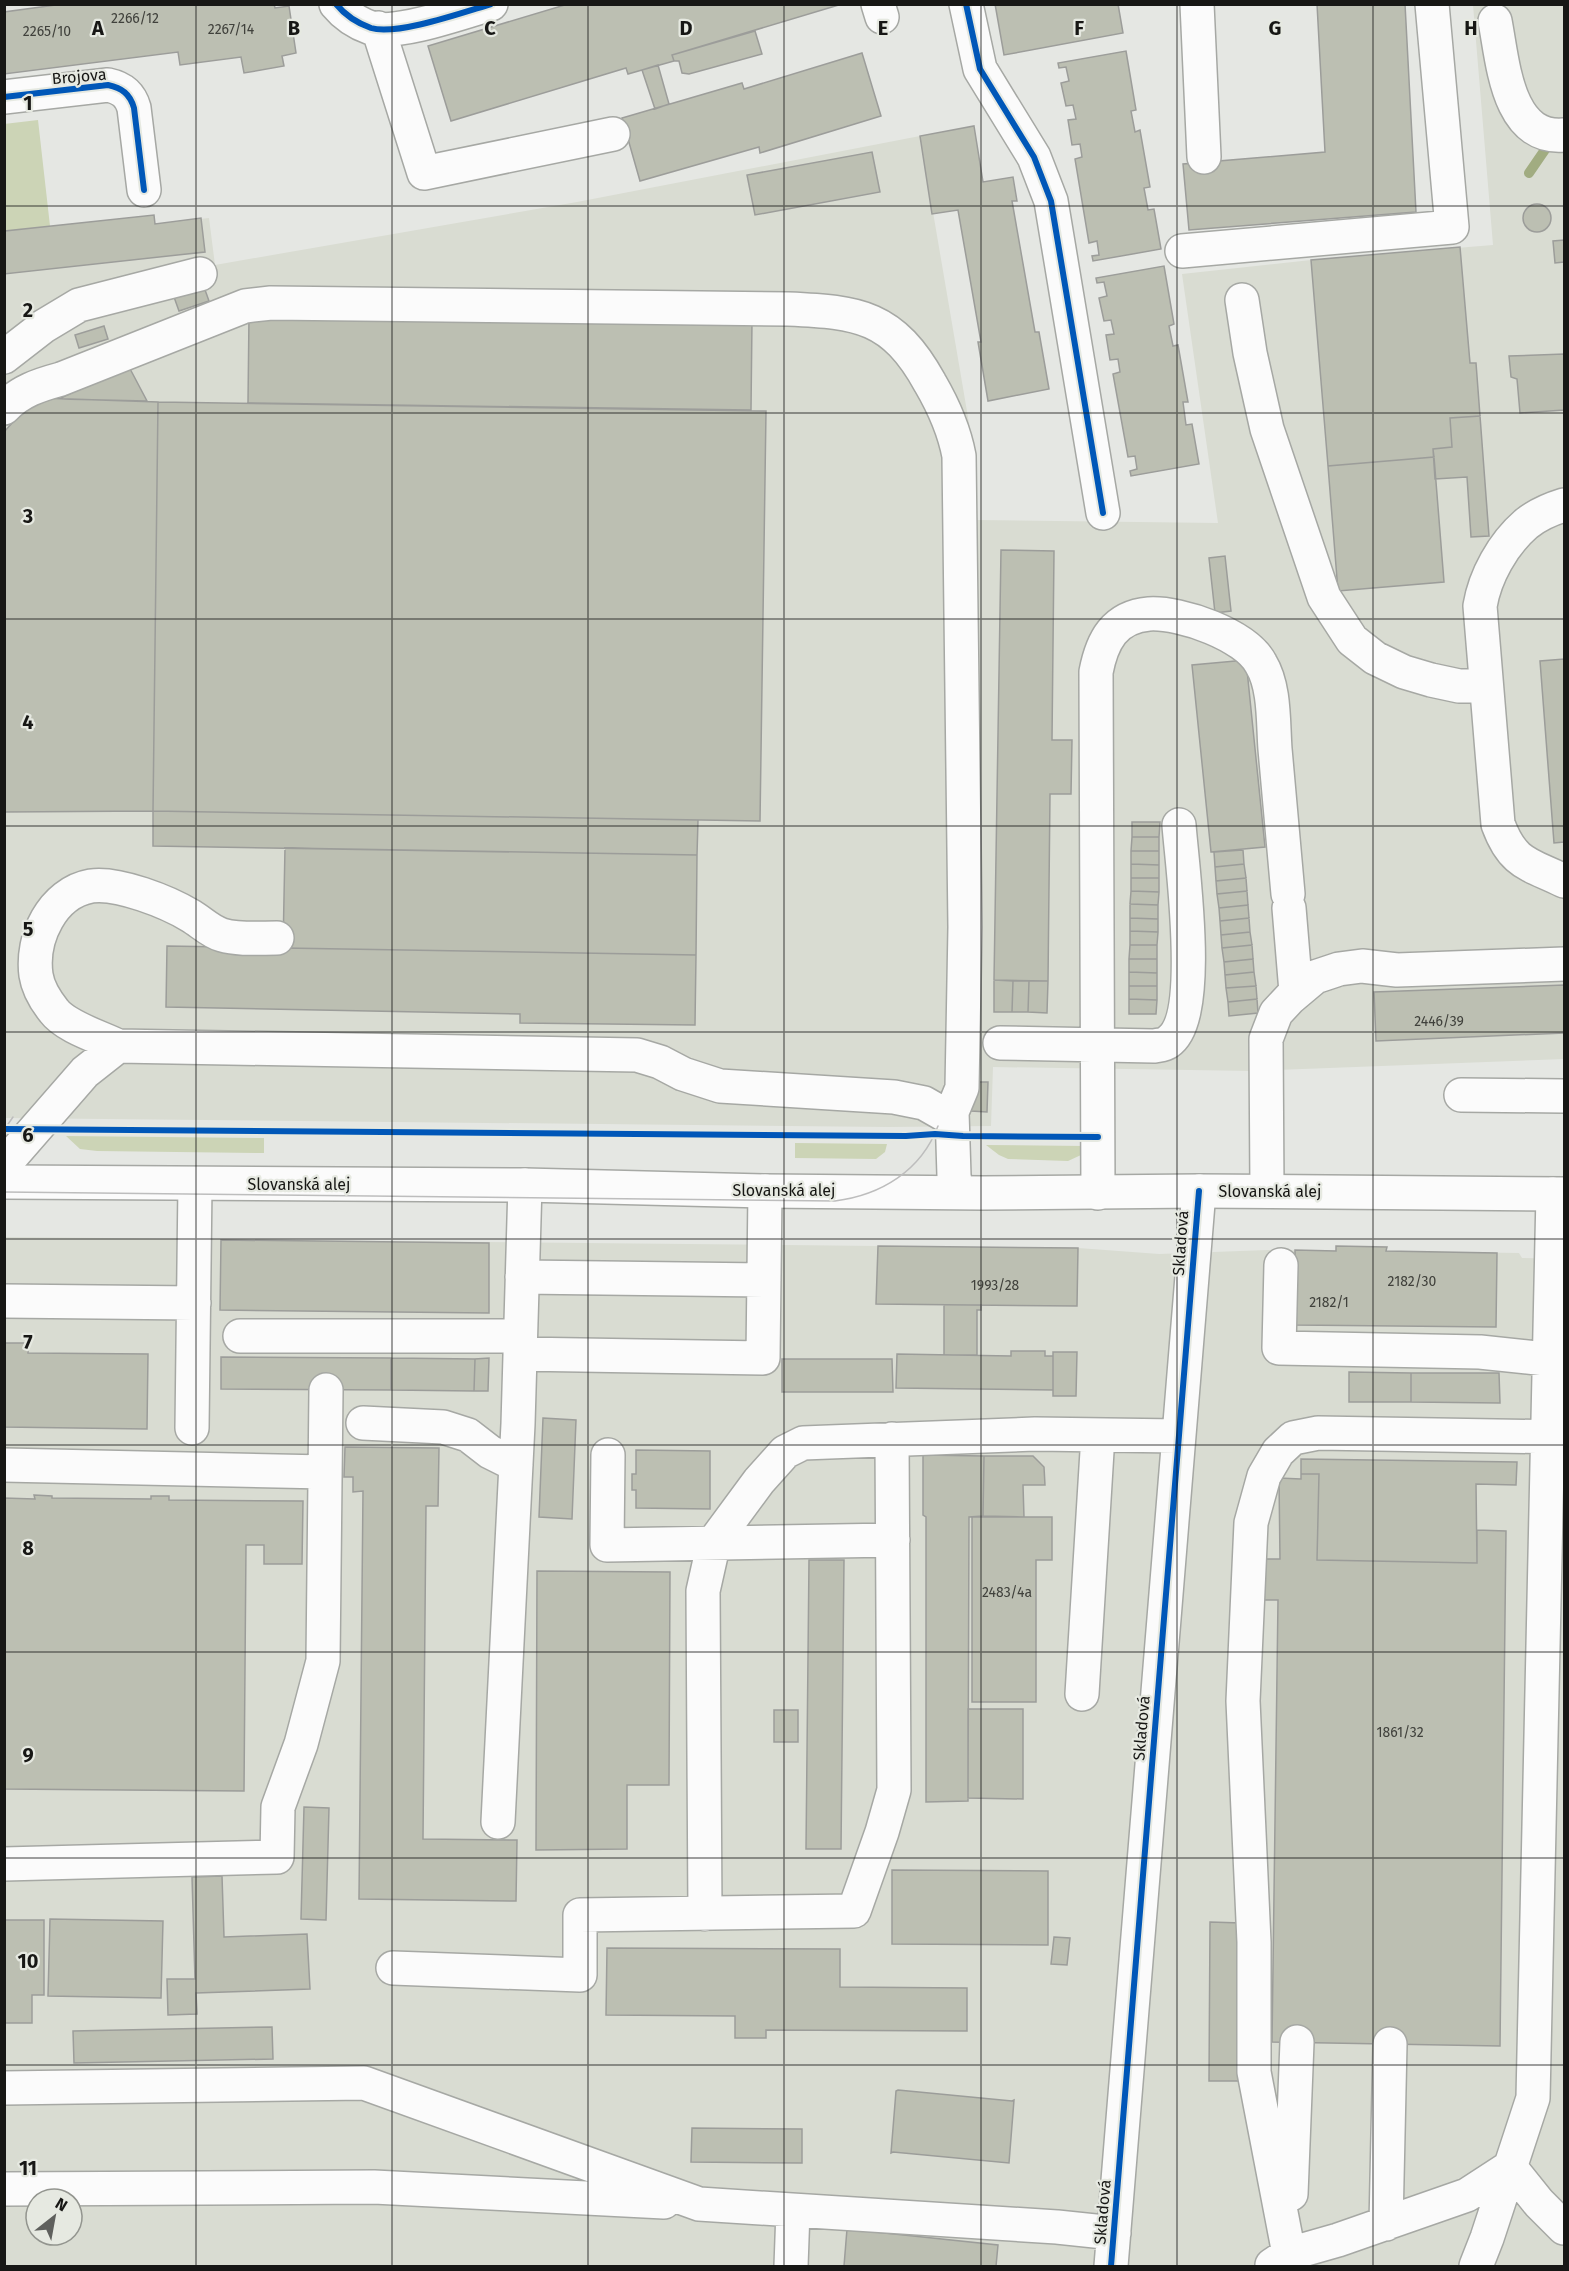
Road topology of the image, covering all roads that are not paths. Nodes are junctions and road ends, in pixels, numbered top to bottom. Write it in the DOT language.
graph roads {
  1 [pos="336,4"];
  2 [pos="491,4"];
  3 [pos="966,4"];
  4 [pos="1197,4"];
  5 [pos="1432,4"];
  6 [pos="1495,21"];
  7 [pos="378,28"];
  8 [pos="4,97"];
  9 [pos="613,134"];
  10 [pos="1564,135"];
  11 [pos="1204,157"];
  12 [pos="144,190"];
  13 [pos="1182,251"];
  14 [pos="200,274"];
  15 [pos="1242,300"];
  16 [pos="4,357"];
  17 [pos="4,408"];
  18 [pos="1564,505"];
  19 [pos="1103,513"];
  20 [pos="1486,686"];
  21 [pos="1179,825"];
  22 [pos="1564,881"];
  23 [pos="277,938"];
  24 [pos="1564,964"];
  25 [pos="1296,993"];
  26 [pos="1000,1043"];
  27 [pos="1097,1045"];
  28 [pos="118,1046"];
  29 [pos="1461,1095"];
  30 [pos="1564,1096"];
  31 [pos="952,1119"];
  32 [pos="4,1165"];
  33 [pos="4,1182"];
  34 [pos="195,1184"];
  35 [pos="525,1185"];
  36 [pos="765,1191"];
  37 [pos="1198,1191"];
  38 [pos="1267,1191"];
  39 [pos="957,1192"];
  40 [pos="1098,1193"];
  41 [pos="1559,1194"];
  42 [pos="1281,1265"];
  43 [pos="522,1277"];
  44 [pos="764,1280"];
  45 [pos="4,1301"];
  46 [pos="194,1302"];
  47 [pos="240,1336"];
  48 [pos="520,1345"];
  49 [pos="1557,1361"];
  50 [pos="326,1390"];
  51 [pos="363,1423"];
  52 [pos="192,1428"];
  53 [pos="1098,1435"];
  54 [pos="1178,1436"];
  55 [pos="1556,1437"];
  56 [pos="892,1439"];
  57 [pos="608,1455"];
  58 [pos="4,1465"];
  59 [pos="516,1465"];
  60 [pos="325,1472"];
  61 [pos="892,1540"];
  62 [pos="714,1542"];
  63 [pos="1082,1694"];
  64 [pos="498,1822"];
  65 [pos="4,1864"];
  66 [pos="705,1914"];
  67 [pos="393,1968"];
  68 [pos="1297,2042"];
  69 [pos="1390,2044"];
  70 [pos="4,2088"];
  71 [pos="1510,2167"];
  72 [pos="4,2189"];
  73 [pos="699,2204"];
  74 [pos="793,2211"];
  75 [pos="1386,2224"];
  76 [pos="1564,2228"];
  77 [pos="1114,2233"];
  78 [pos="1280,2260"];
  79 [pos="791,2266"];
  80 [pos="1111,2266"];
  81 [pos="1476,2266"];
  1 -- 7 [label="street"];
  2 -- 7 [label="street"];
  3 -- 19 [label="street"];
  4 -- 11 [label="street"];
  5 -- 13 [label="street"];
  6 -- 10 [label="street"];
  7 -- 9 [label="street"];
  8 -- 12 [label="street, Brojova"];
  14 -- 16 [label="street"];
  15 -- 20 [label="street"];
  17 -- 31 [label="street"];
  18 -- 20 [label="street"];
  20 -- 22 [label="street"];
  21 -- 27 [label="street"];
  23 -- 28 [label="street"];
  24 -- 25 [label="street"];
  25 -- 27 [label="street"];
  25 -- 38 [label="street"];
  26 -- 27 [label="street"];
  27 -- 40 [label="street"];
  28 -- 31 [label="street"];
  28 -- 32 [label="street"];
  29 -- 30 [label="street"];
  31 -- 39 [label="street"];
  33 -- 34 [label="street, Slovanská alej"];
  34 -- 35 [label="street, Slovanská alej"];
  34 -- 46 [label="street"];
  35 -- 36 [label="street, Slovanská alej"];
  35 -- 43 [label="street"];
  36 -- 39 [label="street, Slovanská alej"];
  36 -- 44 [label="street"];
  37 -- 38 [label="street, Slovanská alej"];
  37 -- 40 [label="street, Slovanská alej"];
  37 -- 54 [label="street, Skladová"];
  38 -- 41 [label="street, Slovanská alej"];
  39 -- 40 [label="street, Slovanská alej"];
  41 -- 49 [label="street"];
  42 -- 49 [label="street"];
  43 -- 44 [label="street"];
  43 -- 48 [label="street"];
  44 -- 48 [label="street"];
  45 -- 46 [label="street"];
  46 -- 52 [label="street"];
  47 -- 48 [label="street"];
  48 -- 59 [label="street"];
  49 -- 55 [label="street"];
  50 -- 60 [label="street"];
  51 -- 59 [label="street"];
  53 -- 54 [label="street"];
  53 -- 56 [label="street"];
  53 -- 63 [label="street"];
  54 -- 77 [label="street, Skladová"];
  55 -- 71 [label="street"];
  55 -- 78 [label="street"];
  56 -- 61 [label="street"];
  56 -- 62 [label="street"];
  57 -- 62 [label="street"];
  58 -- 60 [label="street"];
  59 -- 64 [label="street"];
  60 -- 65 [label="street"];
  61 -- 62 [label="street"];
  61 -- 66 [label="street"];
  62 -- 66 [label="street"];
  66 -- 67 [label="street"];
  68 -- 78 [label="street"];
  69 -- 75 [label="street"];
  70 -- 73 [label="street"];
  71 -- 75 [label="street"];
  71 -- 76 [label="street"];
  71 -- 81 [label="street"];
  72 -- 73 [label="street"];
  73 -- 74 [label="street"];
  74 -- 77 [label="street"];
  74 -- 79 [label="street"];
  75 -- 78 [label="street"];
  77 -- 80 [label="street, Skladová"];
}
